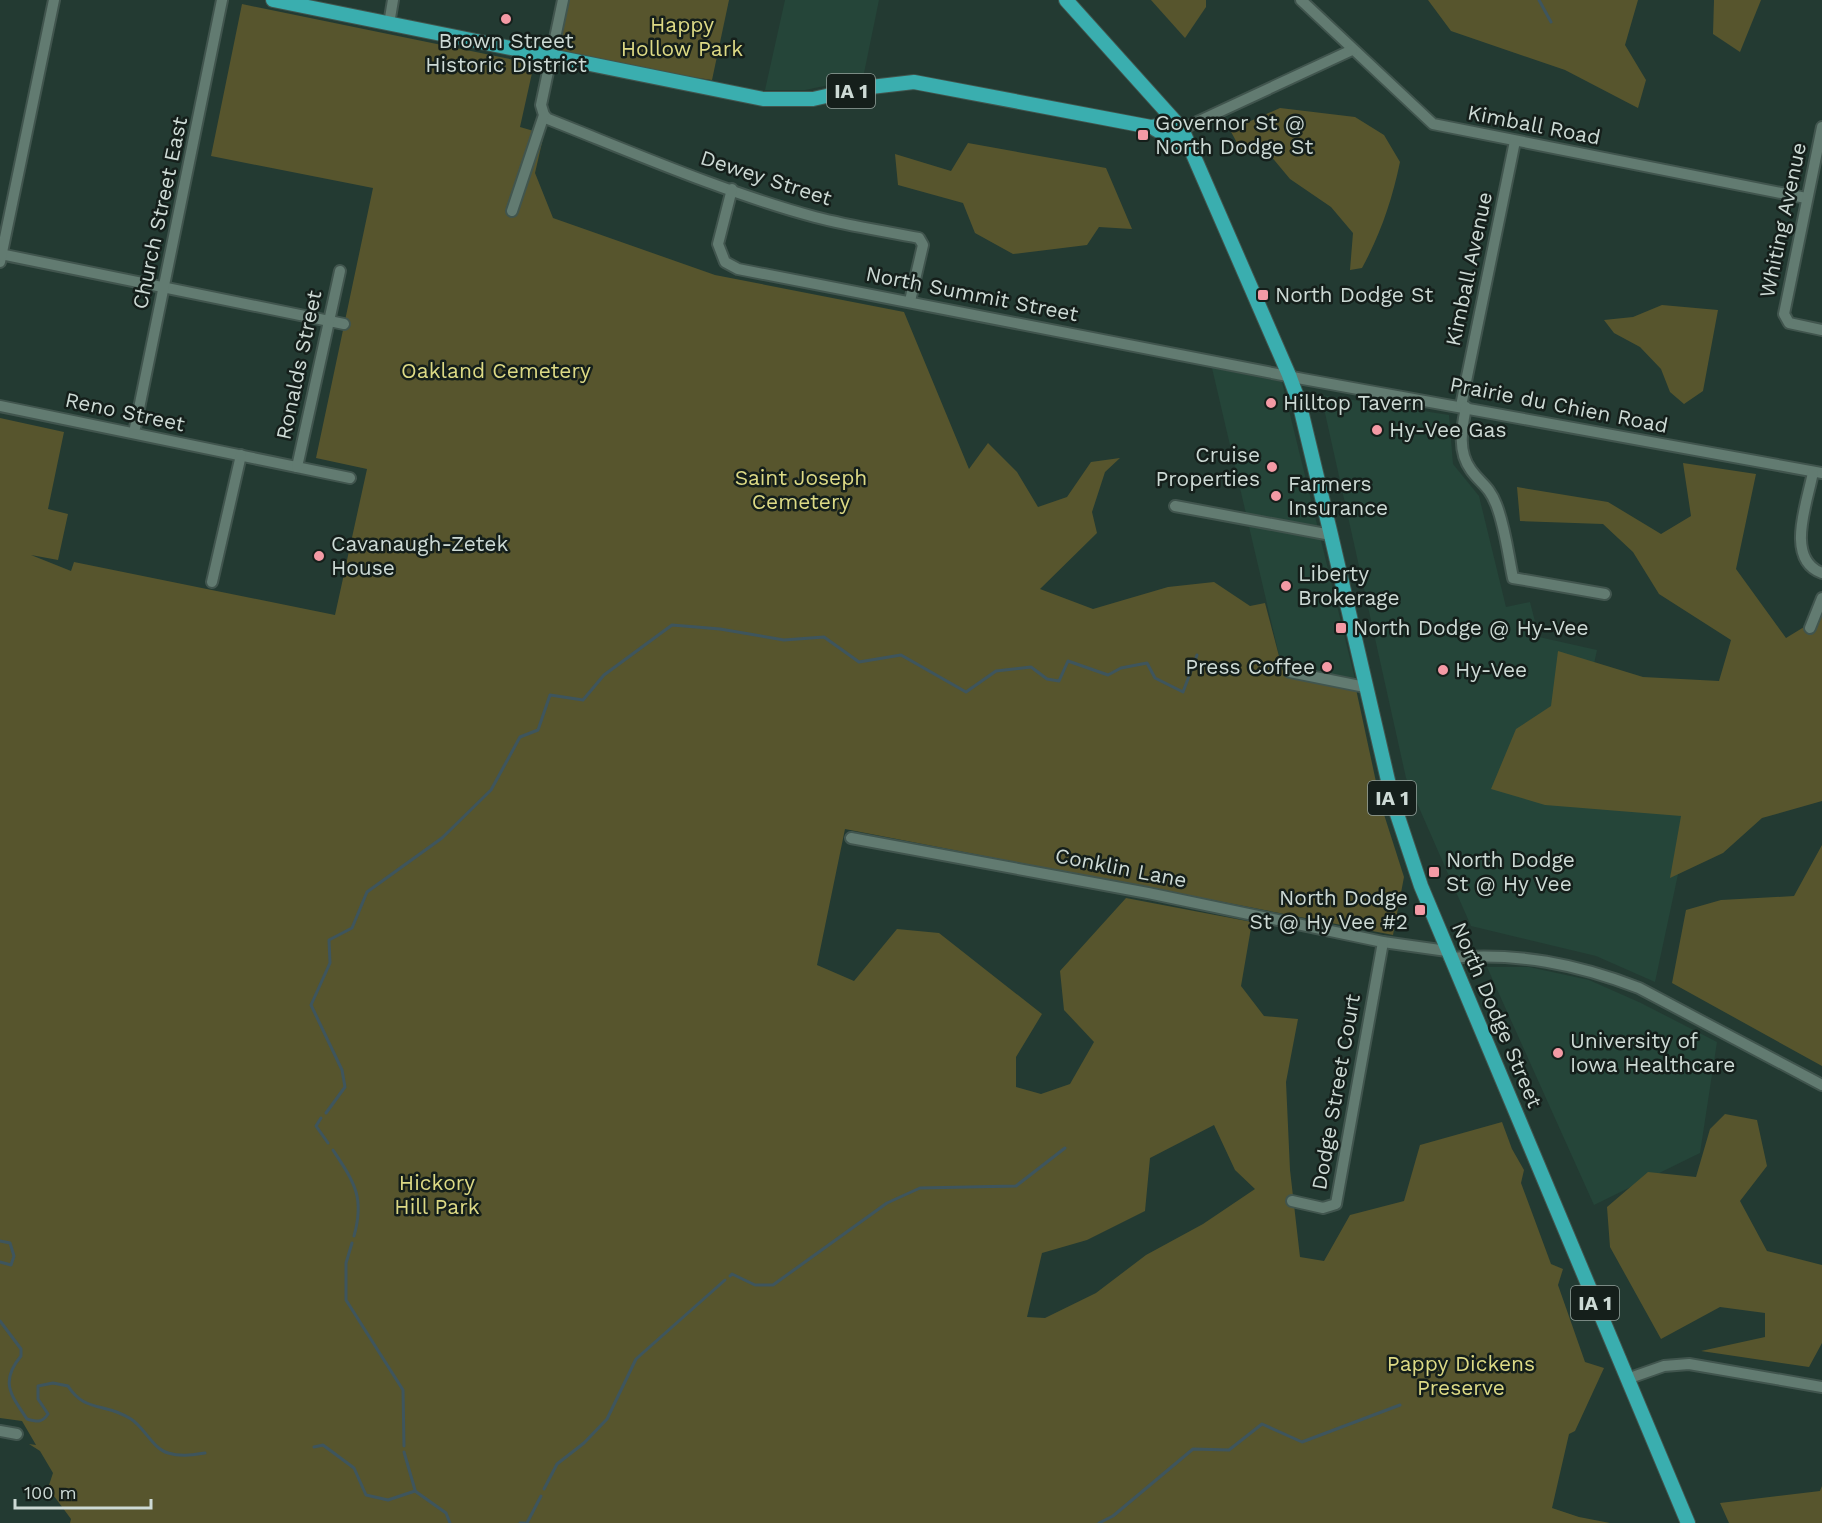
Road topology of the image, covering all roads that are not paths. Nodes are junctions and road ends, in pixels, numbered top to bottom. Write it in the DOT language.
graph roads {
  1 [pos="54,0"];
  2 [pos="222,0"];
  3 [pos="273,0"];
  4 [pos="393,0"];
  5 [pos="563,0"];
  6 [pos="1066,0"];
  7 [pos="1301,0"];
  8 [pos="388,24"];
  9 [pos="1352,50"];
  10 [pos="552,56"];
  11 [pos="1156,101"];
  12 [pos="544,115"];
  13 [pos="1151,127"];
  14 [pos="1822,127"];
  15 [pos="1182,129"];
  16 [pos="1515,141"];
  17 [pos="1190,149"];
  18 [pos="732,189"];
  19 [pos="1806,198"];
  20 [pos="512,211"];
  21 [pos="1,257"];
  22 [pos="340,271"];
  23 [pos="164,288"];
  24 [pos="910,301"];
  25 [pos="329,321"];
  26 [pos="344,324"];
  27 [pos="1822,330"];
  28 [pos="1289,375"];
  29 [pos="0,406"];
  30 [pos="1463,406"];
  31 [pos="134,433"];
  32 [pos="241,455"];
  33 [pos="297,467"];
  34 [pos="1818,472"];
  35 [pos="350,478"];
  36 [pos="1175,506"];
  37 [pos="1331,535"];
  38 [pos="1822,573"];
  39 [pos="212,582"];
  40 [pos="1605,594"];
  41 [pos="1822,598"];
  42 [pos="1809,628"];
  43 [pos="1290,672"];
  44 [pos="1365,687"];
  45 [pos="851,838"];
  46 [pos="1383,942"];
  47 [pos="1449,955"];
  48 [pos="1822,1085"];
  49 [pos="1292,1200"];
  50 [pos="1627,1379"];
  51 [pos="1822,1387"];
  52 [pos="0,1431"];
  53 [pos="17,1434"];
  54 [pos="1688,1523"];
  1 -- 21 [label="street"];
  2 -- 23 [label="street, Church Street East"];
  3 -- 8 [label="main road, IA 1"];
  4 -- 8 [label="street"];
  5 -- 10 [label="street"];
  6 -- 11 [label="main road, North Dodge Street / IA 1"];
  7 -- 9 [label="street, Kimball Road"];
  8 -- 10 [label="main road, IA 1"];
  9 -- 15 [label="street"];
  9 -- 16 [label="street, Kimball Road"];
  10 -- 12 [label="street"];
  10 -- 13 [label="main road, IA 1"];
  11 -- 13 [label="main road"];
  11 -- 15 [label="main road, North Dodge Street / IA 1"];
  12 -- 18 [label="street, Dewey Street"];
  12 -- 20 [label="street"];
  13 -- 15 [label="main road, IA 1"];
  13 -- 17 [label="main road"];
  14 -- 19 [label="street, Whiting Avenue"];
  15 -- 17 [label="main road, North Dodge Street / IA 1"];
  16 -- 19 [label="street, Kimball Road"];
  16 -- 30 [label="street, Kimball Avenue"];
  17 -- 28 [label="main road, North Dodge Street / IA 1"];
  18 -- 24 [label="street, Dewey Street"];
  18 -- 24 [label="street, North Summit Street"];
  19 -- 27 [label="street, Whiting Avenue"];
  21 -- 23 [label="street"];
  22 -- 25 [label="street, Ronalds Street"];
  23 -- 25 [label="street"];
  23 -- 31 [label="street, Church Street East"];
  24 -- 28 [label="street, North Summit Street"];
  25 -- 26 [label="street"];
  25 -- 33 [label="street, Ronalds Street"];
  28 -- 30 [label="street, Prairie du Chien Road"];
  28 -- 37 [label="main road, North Dodge Street / IA 1"];
  29 -- 31 [label="street, Reno Street"];
  30 -- 34 [label="street, Prairie du Chien Road"];
  30 -- 40 [label="street, Kimball Avenue"];
  31 -- 32 [label="street, Reno Street"];
  32 -- 33 [label="street, Reno Street"];
  32 -- 39 [label="street"];
  33 -- 35 [label="street, Reno Street"];
  34 -- 38 [label="street"];
  36 -- 37 [label="street"];
  37 -- 44 [label="main road, North Dodge Street / IA 1"];
  41 -- 42 [label="street"];
  43 -- 44 [label="street"];
  44 -- 47 [label="main road, North Dodge Street / IA 1"];
  45 -- 46 [label="street, Conklin Lane"];
  46 -- 47 [label="street, Conklin Lane"];
  46 -- 49 [label="street, Dodge Street Court"];
  47 -- 48 [label="street, Conklin Lane"];
  47 -- 50 [label="main road, North Dodge Street / IA 1"];
  50 -- 51 [label="street"];
  50 -- 54 [label="main road, North Dodge Street / IA 1"];
  52 -- 53 [label="street"];
}
